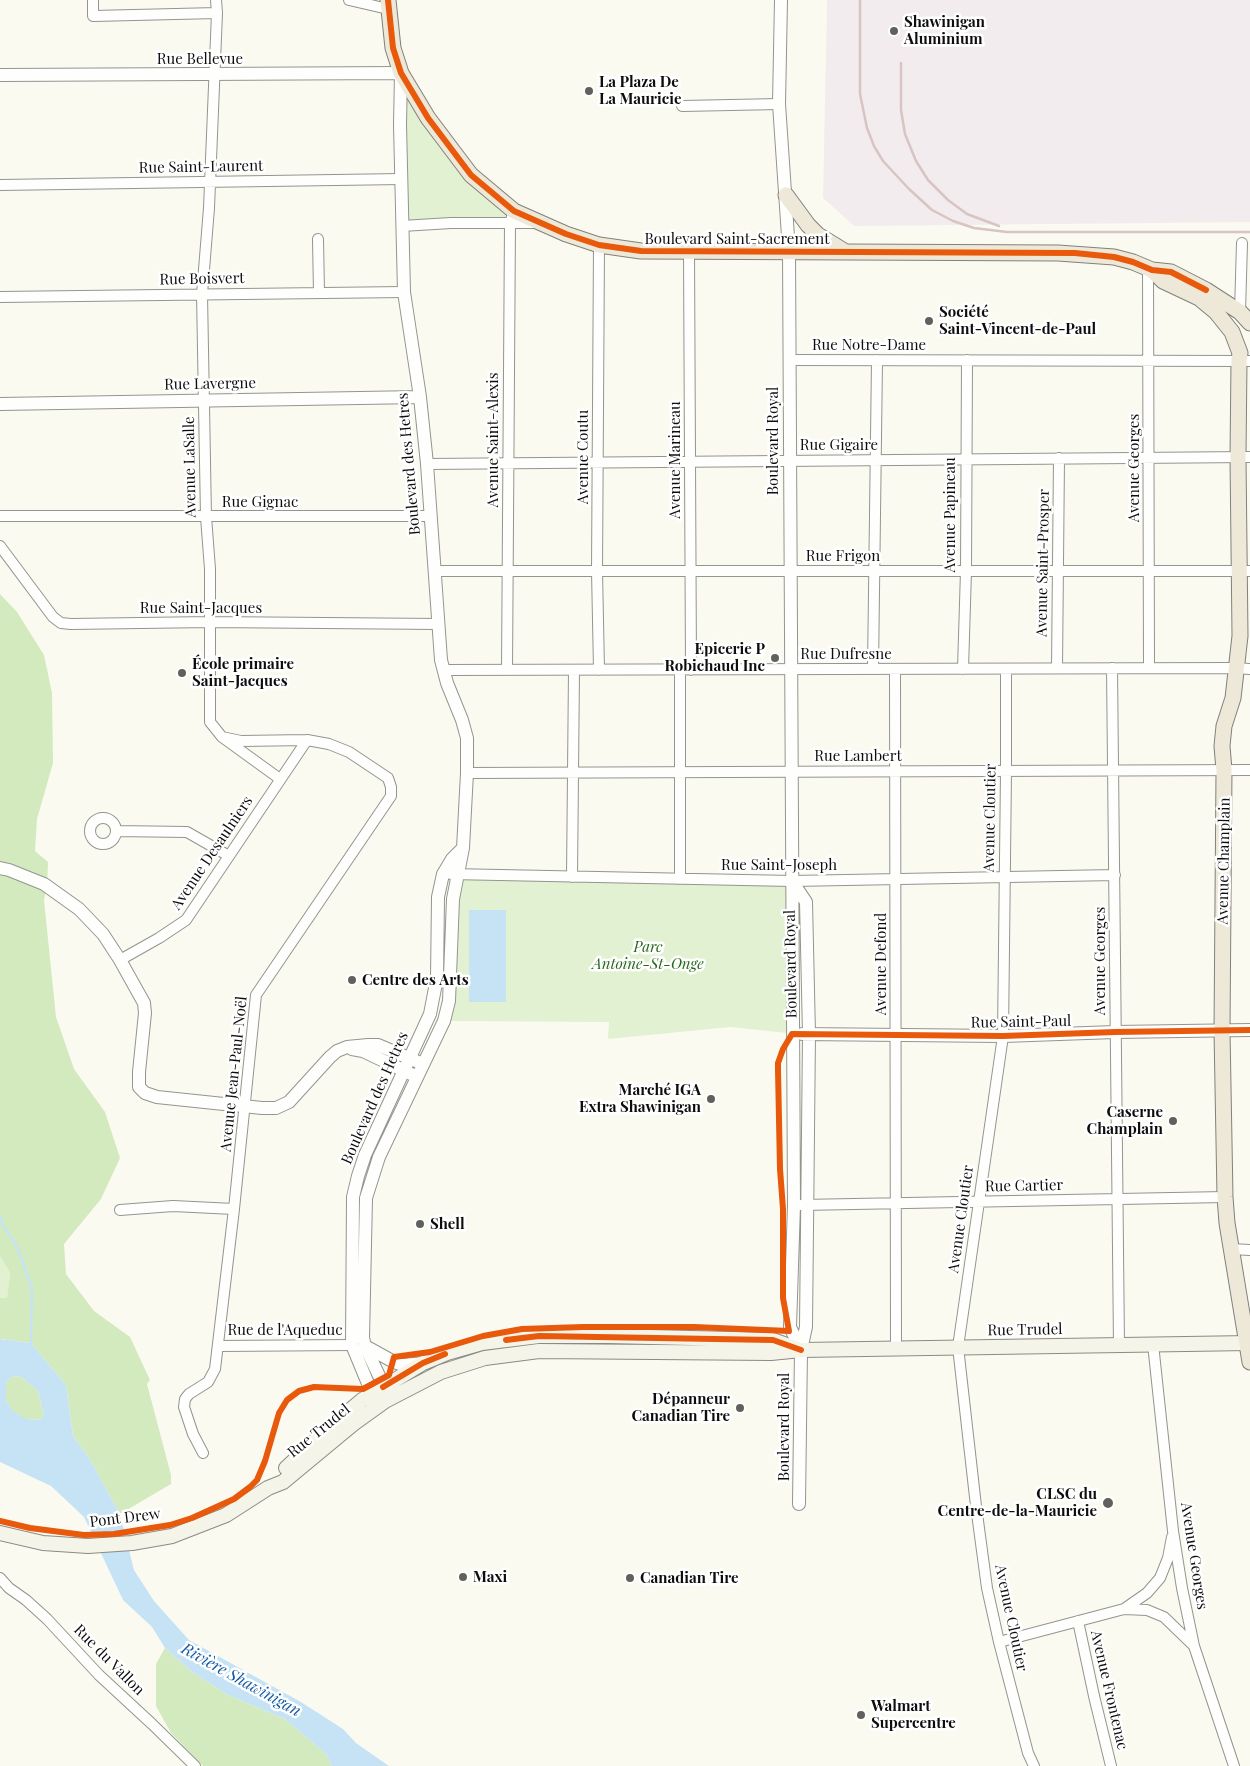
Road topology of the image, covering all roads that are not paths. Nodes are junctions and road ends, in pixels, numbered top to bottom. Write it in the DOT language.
graph roads {
  1 [pos="93,0"];
  2 [pos="216,0"];
  3 [pos="349,0"];
  4 [pos="781,0"];
  5 [pos="388,5"];
  6 [pos="217,13"];
  7 [pos="401,73"];
  8 [pos="0,75"];
  9 [pos="214,75"];
  10 [pos="779,104"];
  11 [pos="682,106"];
  12 [pos="402,179"];
  13 [pos="209,182"];
  14 [pos="0,185"];
  15 [pos="786,195"];
  16 [pos="512,217"];
  17 [pos="402,226"];
  18 [pos="318,239"];
  19 [pos="1242,243"];
  20 [pos="599,244"];
  21 [pos="690,250"];
  22 [pos="789,251"];
  23 [pos="844,251"];
  24 [pos="1150,270"];
  25 [pos="404,292"];
  26 [pos="319,293"];
  27 [pos="202,294"];
  28 [pos="0,297"];
  29 [pos="1245,318"];
  30 [pos="789,360"];
  31 [pos="877,360"];
  32 [pos="967,360"];
  33 [pos="1148,361"];
  34 [pos="1244,361"];
  35 [pos="420,397"];
  36 [pos="204,401"];
  37 [pos="0,404"];
  38 [pos="1244,457"];
  39 [pos="1059,458"];
  40 [pos="1148,458"];
  41 [pos="965,459"];
  42 [pos="874,460"];
  43 [pos="789,461"];
  44 [pos="598,462"];
  45 [pos="690,462"];
  46 [pos="508,463"];
  47 [pos="427,464"];
  48 [pos="0,516"];
  49 [pos="431,516"];
  50 [pos="206,517"];
  51 [pos="0,546"];
  52 [pos="436,571"];
  53 [pos="508,571"];
  54 [pos="597,571"];
  55 [pos="690,571"];
  56 [pos="790,571"];
  57 [pos="874,571"];
  58 [pos="966,571"];
  59 [pos="1058,571"];
  60 [pos="1149,571"];
  61 [pos="1245,571"];
  62 [pos="210,622"];
  63 [pos="439,624"];
  64 [pos="1057,668"];
  65 [pos="1112,668"];
  66 [pos="1149,668"];
  67 [pos="790,669"];
  68 [pos="873,669"];
  69 [pos="895,669"];
  70 [pos="963,669"];
  71 [pos="1006,669"];
  72 [pos="1243,669"];
  73 [pos="443,670"];
  74 [pos="507,670"];
  75 [pos="574,670"];
  76 [pos="599,670"];
  77 [pos="685,670"];
  78 [pos="222,737"];
  79 [pos="307,740"];
  80 [pos="1113,770"];
  81 [pos="1224,770"];
  82 [pos="1250,770"];
  83 [pos="895,771"];
  84 [pos="1006,771"];
  85 [pos="680,772"];
  86 [pos="791,772"];
  87 [pos="467,773"];
  88 [pos="573,773"];
  89 [pos="280,779"];
  90 [pos="116,832"];
  91 [pos="463,848"];
  92 [pos="229,856"];
  93 [pos="0,868"];
  94 [pos="443,874"];
  95 [pos="457,874"];
  96 [pos="1115,875"];
  97 [pos="572,877"];
  98 [pos="1004,878"];
  99 [pos="680,879"];
  100 [pos="895,880"];
  101 [pos="792,882"];
  102 [pos="120,960"];
  103 [pos="1250,1030"];
  104 [pos="1222,1031"];
  105 [pos="1115,1032"];
  106 [pos="792,1034"];
  107 [pos="809,1034"];
  108 [pos="896,1035"];
  109 [pos="1003,1036"];
  110 [pos="347,1048"];
  111 [pos="410,1058"];
  112 [pos="424,1064"];
  113 [pos="405,1070"];
  114 [pos="418,1077"];
  115 [pos="245,1106"];
  116 [pos="1225,1197"];
  117 [pos="1117,1199"];
  118 [pos="979,1201"];
  119 [pos="896,1203"];
  120 [pos="800,1205"];
  121 [pos="234,1209"];
  122 [pos="120,1210"];
  123 [pos="1231,1250"];
  124 [pos="1250,1250"];
  125 [pos="1248,1343"];
  126 [pos="1153,1344"];
  127 [pos="1119,1345"];
  128 [pos="219,1346"];
  129 [pos="358,1346"];
  130 [pos="958,1347"];
  131 [pos="896,1348"];
  132 [pos="801,1350"];
  133 [pos="426,1362"];
  134 [pos="1250,1362"];
  135 [pos="382,1395"];
  136 [pos="203,1453"];
  137 [pos="800,1504"];
  138 [pos="1174,1531"];
  139 [pos="0,1533"];
  140 [pos="172,1536"];
  141 [pos="0,1578"];
  142 [pos="1124,1609"];
  143 [pos="1078,1621"];
  144 [pos="999,1642"];
  145 [pos="1194,1646"];
  146 [pos="195,1766"];
  147 [pos="1034,1766"];
  148 [pos="1111,1766"];
  149 [pos="1234,1766"];
  1 -- 6 [label="street"];
  2 -- 6 [label="street, Avenue LaSalle"];
  3 -- 5 [label="street"];
  4 -- 10 [label="street, Boulevard Royal"];
  5 -- 7 [label="main road, Boulevard Saint-Sacrement"];
  6 -- 9 [label="street, Avenue LaSalle"];
  7 -- 9 [label="street, Rue Bellevue"];
  7 -- 12 [label="street, Boulevard des Hetres"];
  7 -- 16 [label="main road, Boulevard Saint-Sacrement"];
  8 -- 9 [label="street, Rue Bellevue"];
  9 -- 13 [label="street, Avenue LaSalle"];
  10 -- 11 [label="street"];
  10 -- 15 [label="street, Boulevard Royal"];
  12 -- 13 [label="street, Rue Saint-Laurent"];
  12 -- 17 [label="street, Boulevard des Hetres"];
  13 -- 14 [label="street, Rue Saint-Laurent"];
  13 -- 27 [label="street, Avenue LaSalle"];
  15 -- 22 [label="street, Boulevard Royal"];
  15 -- 23 [label="main road"];
  16 -- 17 [label="street"];
  16 -- 20 [label="main road, Boulevard Saint-Sacrement"];
  16 -- 46 [label="street, Avenue Saint-Alexis"];
  17 -- 25 [label="street, Boulevard des Hetres"];
  18 -- 26 [label="street"];
  19 -- 29 [label="street"];
  20 -- 21 [label="main road, Boulevard Saint-Sacrement"];
  20 -- 44 [label="street, Avenue Coutu"];
  21 -- 22 [label="main road, Boulevard Saint-Sacrement"];
  21 -- 45 [label="street, Avenue Marineau"];
  22 -- 23 [label="main road, Boulevard Saint-Sacrement"];
  22 -- 30 [label="street, Boulevard Royal"];
  23 -- 24 [label="main road, Boulevard Saint-Sacrement"];
  24 -- 29 [label="main road, Boulevard Saint-Sacrement"];
  24 -- 33 [label="street, Avenue Georges"];
  24 -- 34 [label="main road, Boulevard Saint-Sacrement"];
  25 -- 26 [label="street, Rue Boisvert"];
  25 -- 35 [label="street, Boulevard des Hetres"];
  26 -- 27 [label="street, Rue Boisvert"];
  27 -- 28 [label="street, Rue Boisvert"];
  27 -- 36 [label="street, Avenue LaSalle"];
  30 -- 31 [label="street, Rue Notre-Dame"];
  30 -- 43 [label="street, Boulevard Royal"];
  31 -- 32 [label="street, Rue Notre-Dame"];
  31 -- 42 [label="street"];
  32 -- 33 [label="street, Rue Notre-Dame"];
  32 -- 41 [label="street, Avenue Papineau"];
  33 -- 34 [label="street, Rue Notre-Dame"];
  33 -- 40 [label="street, Avenue Georges"];
  34 -- 38 [label="main road, Avenue Champlain"];
  35 -- 36 [label="street, Rue Lavergne"];
  35 -- 47 [label="street, Boulevard des Hetres"];
  36 -- 37 [label="street, Rue Lavergne"];
  36 -- 50 [label="street, Avenue LaSalle"];
  38 -- 40 [label="street, Rue Gigaire"];
  38 -- 61 [label="main road, Avenue Champlain"];
  39 -- 40 [label="street, Rue Gigaire"];
  39 -- 41 [label="street, Rue Gigaire"];
  39 -- 59 [label="street, Avenue Saint-Prosper"];
  40 -- 60 [label="street, Avenue Georges"];
  41 -- 42 [label="street, Rue Gigaire"];
  41 -- 58 [label="street, Avenue Papineau"];
  42 -- 43 [label="street, Rue Gigaire"];
  42 -- 57 [label="street"];
  43 -- 45 [label="street, Rue Gigaire"];
  43 -- 56 [label="street, Boulevard Royal"];
  44 -- 45 [label="street, Rue Gigaire"];
  44 -- 46 [label="street, Rue Gigaire"];
  44 -- 54 [label="street, Avenue Coutu"];
  45 -- 55 [label="street, Avenue Marineau"];
  46 -- 47 [label="street, Rue Gigaire"];
  46 -- 53 [label="street, Avenue Saint-Alexis"];
  47 -- 49 [label="street, Boulevard des Hetres"];
  48 -- 50 [label="street, Rue Gignac"];
  49 -- 50 [label="street, Rue Gignac"];
  49 -- 52 [label="street, Boulevard des Hetres"];
  50 -- 62 [label="street, Avenue LaSalle"];
  51 -- 62 [label="street, Rue Saint-Jacques"];
  52 -- 53 [label="street, Rue Frigon"];
  52 -- 63 [label="street, Boulevard des Hetres"];
  53 -- 54 [label="street, Rue Frigon"];
  53 -- 74 [label="street, Avenue Saint-Alexis"];
  54 -- 55 [label="street, Rue Frigon"];
  54 -- 76 [label="street, Avenue Coutu"];
  55 -- 56 [label="street, Rue Frigon"];
  55 -- 77 [label="street, Avenue Marineau"];
  56 -- 57 [label="street, Rue Frigon"];
  56 -- 67 [label="street, Boulevard Royal"];
  57 -- 58 [label="street, Rue Frigon"];
  57 -- 68 [label="street"];
  58 -- 59 [label="street, Rue Frigon"];
  58 -- 70 [label="street, Avenue Papineau"];
  59 -- 60 [label="street, Rue Frigon"];
  59 -- 64 [label="street, Avenue Saint-Prosper"];
  60 -- 61 [label="street, Rue Frigon"];
  60 -- 66 [label="street, Avenue Georges"];
  61 -- 72 [label="main road, Avenue Champlain"];
  62 -- 63 [label="street, Rue Saint-Jacques"];
  62 -- 78 [label="street, Avenue LaSalle"];
  63 -- 73 [label="street, Boulevard des Hetres"];
  64 -- 65 [label="street, Rue Dufresne"];
  64 -- 71 [label="street, Rue Dufresne"];
  65 -- 66 [label="street, Rue Dufresne"];
  65 -- 80 [label="street, Avenue Georges"];
  66 -- 72 [label="street, Rue Dufresne"];
  67 -- 68 [label="street, Rue Dufresne"];
  67 -- 77 [label="street, Rue Dufresne"];
  67 -- 86 [label="street, Boulevard Royal"];
  68 -- 69 [label="street, Rue Dufresne"];
  69 -- 70 [label="street, Rue Dufresne"];
  69 -- 83 [label="street, Avenue Defond"];
  70 -- 71 [label="street, Rue Dufresne"];
  71 -- 84 [label="street, Avenue Cloutier"];
  72 -- 81 [label="main road, Avenue Champlain"];
  73 -- 74 [label="street, Rue Dufresne"];
  73 -- 87 [label="street, Boulevard des Hetres"];
  74 -- 75 [label="street, Rue Dufresne"];
  75 -- 76 [label="street, Rue Dufresne"];
  75 -- 88 [label="street"];
  76 -- 77 [label="street, Rue Dufresne"];
  77 -- 85 [label="street, Avenue Marineau"];
  78 -- 79 [label="street, Avenue Jean-Paul-Noël"];
  78 -- 89 [label="street, Avenue LaSalle"];
  79 -- 89 [label="street, Avenue Desaulniers"];
  79 -- 115 [label="street, Avenue Jean-Paul-Noël"];
  80 -- 81 [label="street, Rue Lambert"];
  80 -- 84 [label="street, Rue Lambert"];
  80 -- 96 [label="street, Avenue Georges"];
  81 -- 82 [label="street, Rue Lambert"];
  81 -- 104 [label="main road, Avenue Champlain"];
  83 -- 84 [label="street, Rue Lambert"];
  83 -- 86 [label="street, Rue Lambert"];
  83 -- 100 [label="street, Avenue Defond"];
  84 -- 98 [label="street, Avenue Cloutier"];
  85 -- 86 [label="street, Rue Lambert"];
  85 -- 88 [label="street, Rue Lambert"];
  85 -- 99 [label="street, Avenue Marineau"];
  86 -- 101 [label="street, Boulevard Royal"];
  87 -- 88 [label="street, Rue Lambert"];
  87 -- 91 [label="street, Boulevard des Hetres"];
  88 -- 97 [label="street"];
  89 -- 92 [label="street, Avenue Desaulniers"];
  90 -- 92 [label="street"];
  91 -- 94 [label="street, Boulevard des Hetres"];
  91 -- 95 [label="street, Boulevard des Hetres"];
  92 -- 102 [label="street, Avenue Desaulniers"];
  93 -- 102 [label="street"];
  94 -- 95 [label="street, Rue Saint-Joseph"];
  94 -- 111 [label="street, Boulevard des Hetres"];
  95 -- 97 [label="street, Rue Saint-Joseph"];
  95 -- 112 [label="street, Boulevard des Hetres"];
  96 -- 98 [label="street, Rue Saint-Joseph"];
  96 -- 105 [label="street, Avenue Georges"];
  97 -- 99 [label="street, Rue Saint-Joseph"];
  98 -- 100 [label="street, Rue Saint-Joseph"];
  98 -- 109 [label="street, Avenue Cloutier"];
  99 -- 101 [label="street, Rue Saint-Joseph"];
  100 -- 101 [label="street, Rue Saint-Joseph"];
  100 -- 108 [label="street, Avenue Defond"];
  101 -- 106 [label="street, Boulevard Royal"];
  101 -- 107 [label="street, Boulevard Royal"];
  102 -- 115 [label="street"];
  103 -- 104 [label="street, Rue Saint-Paul"];
  104 -- 105 [label="street, Rue Saint-Paul"];
  104 -- 116 [label="main road, Avenue Champlain"];
  105 -- 109 [label="street, Rue Saint-Paul"];
  105 -- 117 [label="street, Avenue Georges"];
  106 -- 107 [label="street, Rue Saint-Paul"];
  106 -- 120 [label="street, Boulevard Royal"];
  107 -- 108 [label="street, Rue Saint-Paul"];
  107 -- 120 [label="street, Boulevard Royal"];
  108 -- 109 [label="street, Rue Saint-Paul"];
  108 -- 119 [label="street, Avenue Defond"];
  109 -- 118 [label="street, Avenue Cloutier"];
  110 -- 111 [label="street"];
  110 -- 113 [label="street"];
  110 -- 115 [label="street"];
  111 -- 112 [label="street"];
  111 -- 113 [label="street, Boulevard des Hetres"];
  112 -- 114 [label="street, Boulevard des Hetres"];
  113 -- 114 [label="street"];
  113 -- 129 [label="street, Boulevard des Hetres"];
  114 -- 129 [label="street, Boulevard des Hetres"];
  115 -- 121 [label="street, Avenue Jean-Paul-Noël"];
  116 -- 117 [label="street, Rue Cartier"];
  116 -- 123 [label="main road, Avenue Champlain"];
  117 -- 118 [label="street, Rue Cartier"];
  117 -- 127 [label="street, Avenue Georges"];
  118 -- 119 [label="street, Rue Cartier"];
  118 -- 130 [label="street, Avenue Cloutier"];
  119 -- 120 [label="street, Rue Cartier"];
  119 -- 131 [label="street, Avenue Defond"];
  120 -- 132 [label="street, Boulevard Royal"];
  121 -- 122 [label="street"];
  121 -- 128 [label="street, Avenue Jean-Paul-Noël"];
  123 -- 124 [label="street"];
  123 -- 125 [label="main road, Avenue Champlain"];
  125 -- 126 [label="main road, Rue Trudel"];
  125 -- 134 [label="main road, Avenue Champlain"];
  126 -- 127 [label="main road, Rue Trudel"];
  126 -- 138 [label="street, Avenue Georges"];
  127 -- 130 [label="main road, Rue Trudel"];
  128 -- 129 [label="street, Rue de l'Aqueduc"];
  128 -- 136 [label="street, Avenue Jean-Paul-Noël"];
  129 -- 133 [label="street"];
  129 -- 135 [label="street, Boulevard des Hetres"];
  130 -- 131 [label="main road, Rue Trudel"];
  130 -- 144 [label="street, Avenue Cloutier"];
  131 -- 132 [label="main road, Rue Trudel"];
  132 -- 133 [label="main road, Rue Trudel"];
  132 -- 135 [label="main road, Rue Trudel"];
  132 -- 137 [label="street, Boulevard Royal"];
  133 -- 135 [label="main road, Rue Trudel"];
  135 -- 140 [label="main road, Rue Trudel"];
  138 -- 142 [label="street"];
  138 -- 145 [label="street, Avenue Georges"];
  139 -- 140 [label="main road, Pont Drew"];
  141 -- 146 [label="street, Rue du Vallon"];
  142 -- 143 [label="street"];
  142 -- 145 [label="street"];
  143 -- 144 [label="street"];
  143 -- 148 [label="street, Avenue Frontenac"];
  144 -- 147 [label="street, Avenue Cloutier"];
  145 -- 149 [label="street, Avenue Georges"];
}
